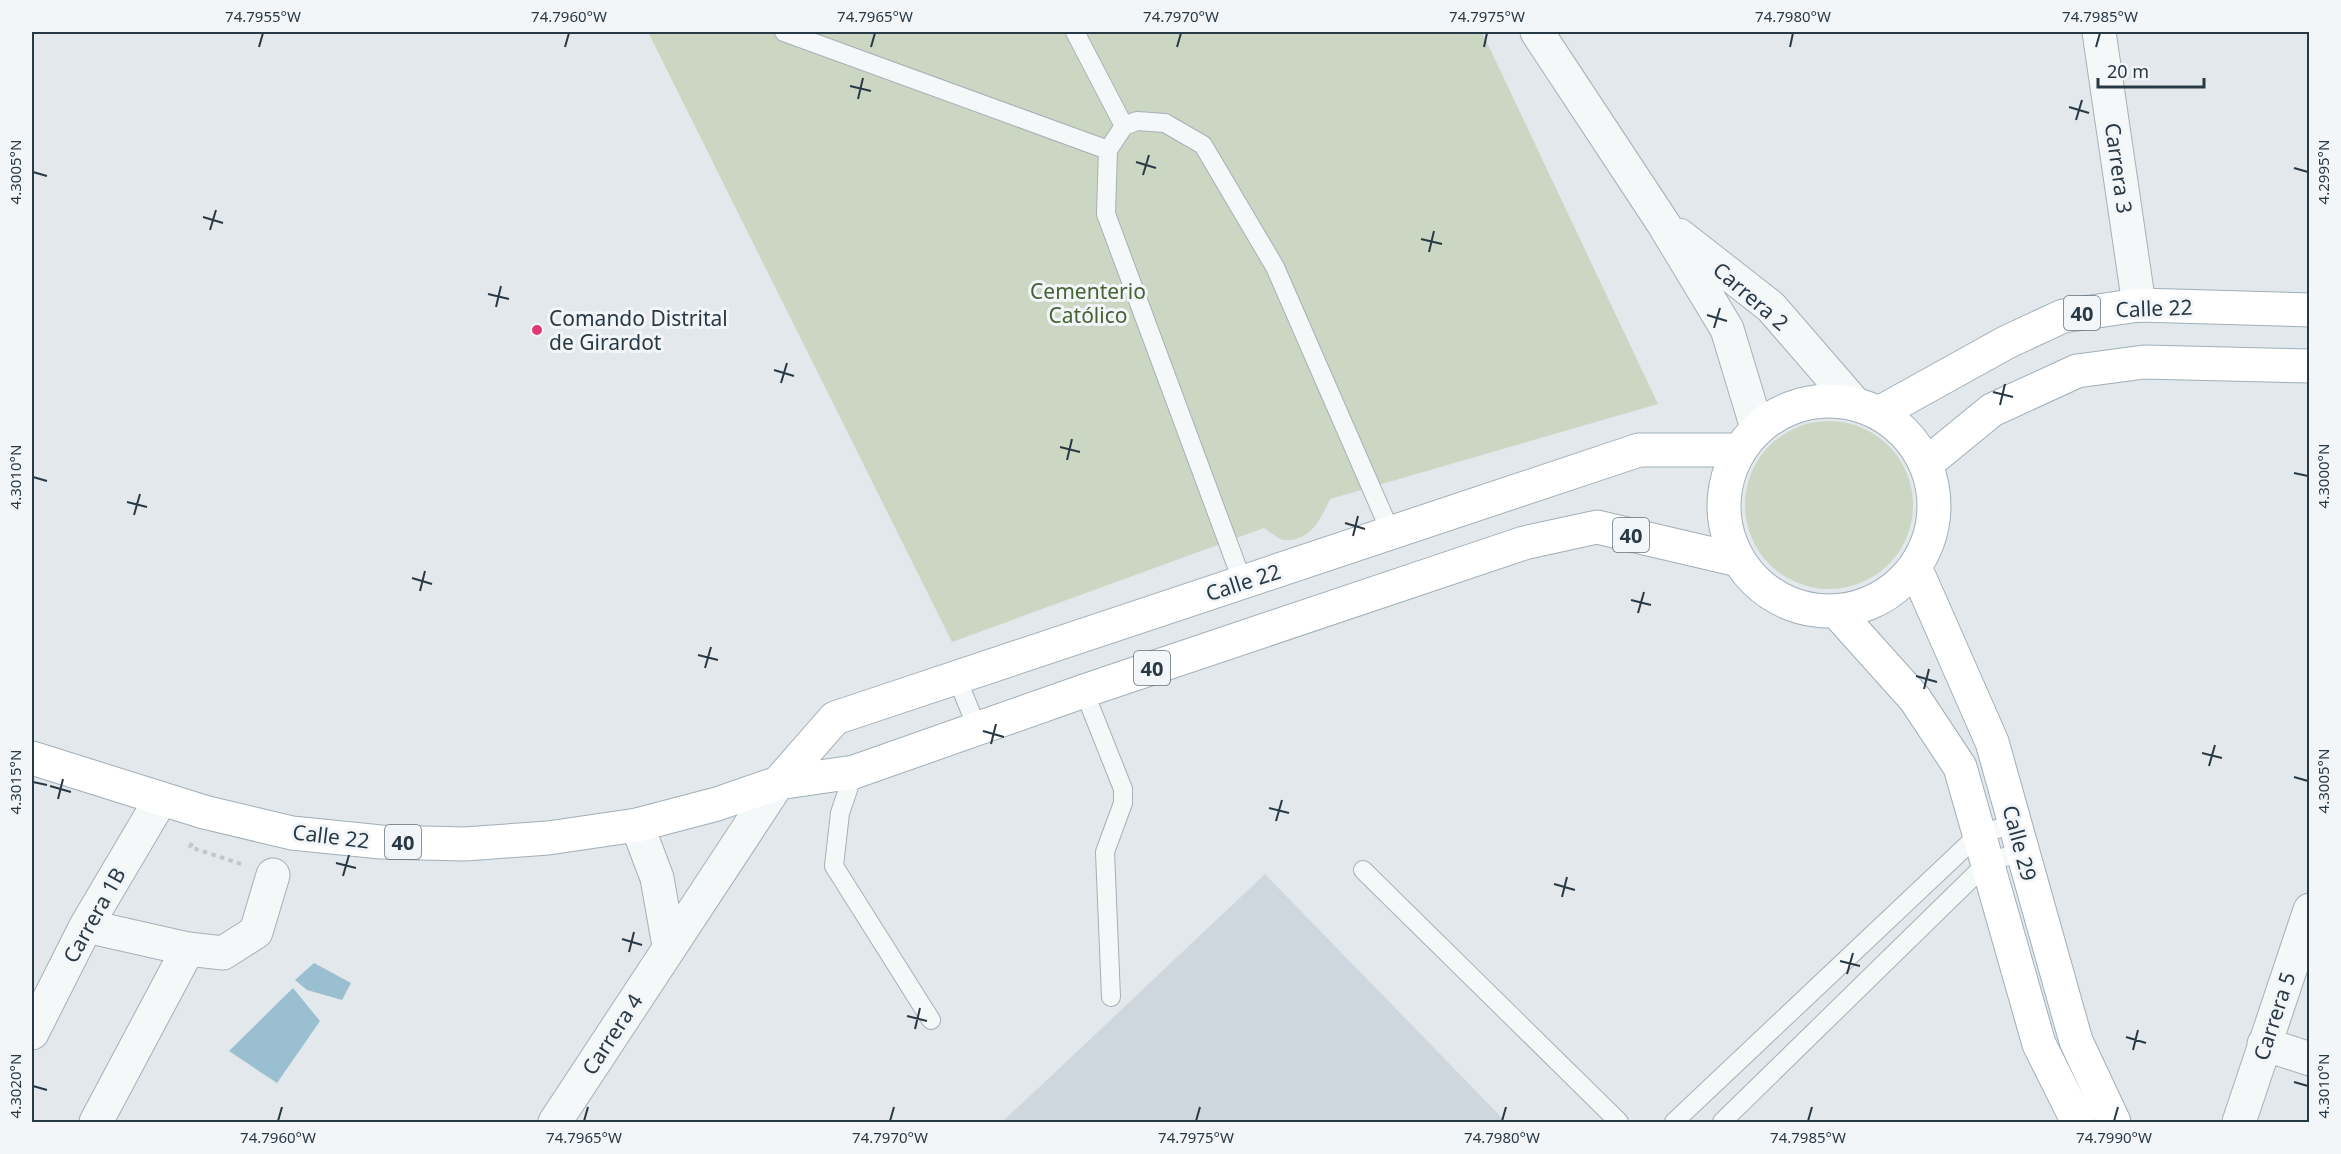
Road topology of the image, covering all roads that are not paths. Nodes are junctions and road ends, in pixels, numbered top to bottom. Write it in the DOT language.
graph roads {
  1 [pos="784,32"];
  2 [pos="1075,32"];
  3 [pos="1537,32"];
  4 [pos="2099,32"];
  5 [pos="1124,126"];
  6 [pos="1108,150"];
  7 [pos="1663,223"];
  8 [pos="2139,305"];
  9 [pos="2310,310"];
  10 [pos="2310,366"];
  11 [pos="1867,409"];
  12 [pos="1748,439"];
  13 [pos="1926,464"];
  14 [pos="1391,533"];
  15 [pos="1738,560"];
  16 [pos="1915,567"];
  17 [pos="1243,582"];
  18 [pos="1836,611"];
  19 [pos="957,678"];
  20 [pos="1084,691"];
  21 [pos="977,728"];
  22 [pos="32,758"];
  23 [pos="854,772"];
  24 [pos="778,783"];
  25 [pos="161,799"];
  26 [pos="638,825"];
  27 [pos="2019,838"];
  28 [pos="1984,848"];
  29 [pos="1363,870"];
  30 [pos="273,875"];
  31 [pos="2310,910"];
  32 [pos="86,926"];
  33 [pos="669,946"];
  34 [pos="188,949"];
  35 [pos="1111,997"];
  36 [pos="931,1020"];
  37 [pos="32,1033"];
  38 [pos="2264,1044"];
  39 [pos="2310,1059"];
  40 [pos="96,1122"];
  41 [pos="555,1122"];
  42 [pos="1619,1122"];
  43 [pos="1674,1122"];
  44 [pos="1722,1122"];
  45 [pos="2078,1122"];
  46 [pos="2114,1122"];
  47 [pos="2239,1122"];
  1 -- 6 [label="lane"];
  2 -- 5 [label="lane"];
  3 -- 7 [label="street, Carrera 2"];
  4 -- 8 [label="street, Carrera 3"];
  5 -- 6 [label="lane"];
  5 -- 14 [label="lane"];
  6 -- 17 [label="lane"];
  7 -- 11 [label="street, Carrera 2"];
  7 -- 12 [label="street, Carrera 2"];
  8 -- 9 [label="main road, Calle 22 / 40"];
  8 -- 11 [label="main road, Calle 22 / 40"];
  10 -- 13 [label="main road"];
  11 -- 12 [label="main road"];
  11 -- 13 [label="main road"];
  12 -- 14 [label="main road, Calle 22 / 40"];
  12 -- 15 [label="main road"];
  13 -- 16 [label="main road"];
  14 -- 17 [label="main road, Calle 22 / 40"];
  15 -- 18 [label="main road"];
  15 -- 20 [label="main road, Calle 22 / 40"];
  16 -- 18 [label="main road"];
  16 -- 27 [label="main road, Calle 29"];
  17 -- 19 [label="main road, Calle 22 / 40"];
  18 -- 28 [label="main road, Calle 29"];
  19 -- 21 [label="lane"];
  19 -- 24 [label="main road, Calle 22 / 40"];
  20 -- 21 [label="main road, Calle 22 / 40"];
  20 -- 35 [label="lane"];
  21 -- 23 [label="main road, Calle 22 / 40"];
  22 -- 25 [label="main road, Calle 22 / 40"];
  23 -- 24 [label="main road, Calle 22 / 40"];
  23 -- 36 [label="lane"];
  24 -- 26 [label="main road, Calle 22 / 40"];
  24 -- 33 [label="street, Carrera 4"];
  25 -- 26 [label="main road, Calle 22 / 40"];
  25 -- 32 [label="street, Carrera 1B"];
  26 -- 33 [label="street"];
  27 -- 28 [label="lane"];
  27 -- 28 [label="lane"];
  27 -- 46 [label="main road, Calle 29"];
  28 -- 43 [label="lane"];
  28 -- 44 [label="lane"];
  28 -- 45 [label="main road, Calle 29"];
  29 -- 42 [label="lane"];
  30 -- 34 [label="street"];
  31 -- 38 [label="street, Carrera 5"];
  32 -- 34 [label="street"];
  32 -- 37 [label="street, Carrera 1B"];
  33 -- 41 [label="street, Carrera 4"];
  34 -- 40 [label="street"];
  38 -- 39 [label="street"];
  38 -- 47 [label="street, Carrera 5"];
}
